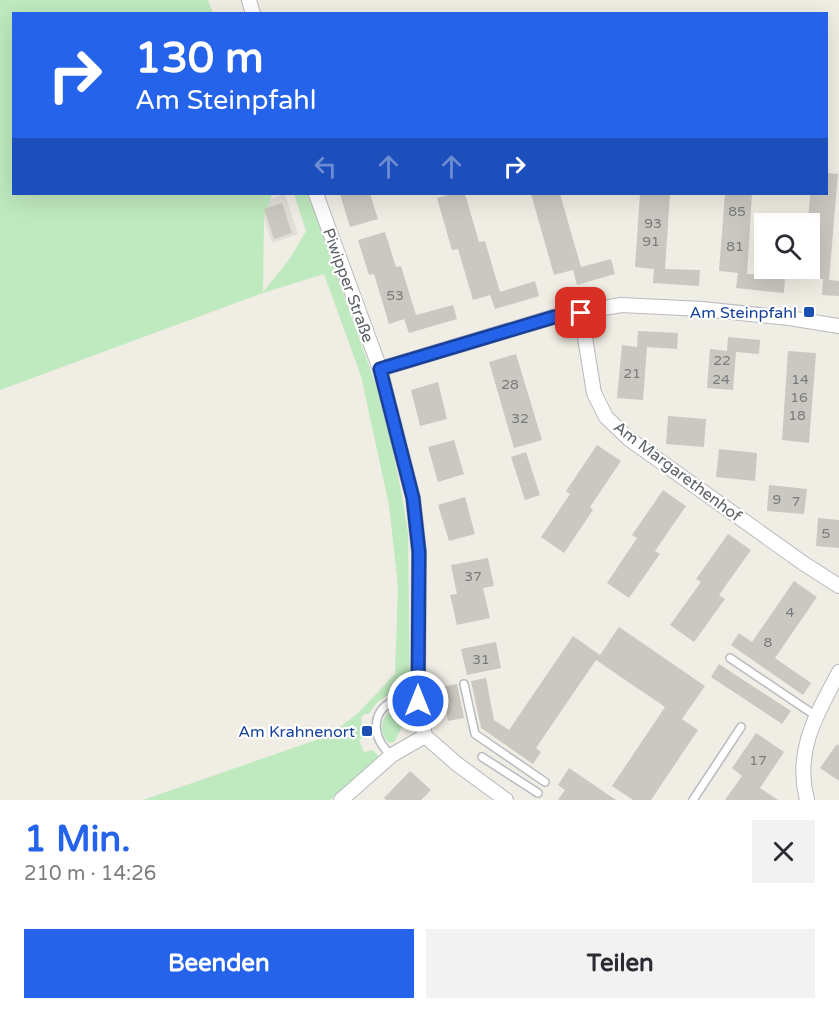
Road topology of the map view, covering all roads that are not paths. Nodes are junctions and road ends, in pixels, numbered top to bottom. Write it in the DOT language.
graph roads {
  1 [pos="316,195"];
  2 [pos="581,313"];
  3 [pos="839,326"];
  4 [pos="380,369"];
  5 [pos="839,586"];
  6 [pos="730,657"];
  7 [pos="839,672"];
  8 [pos="464,684"];
  9 [pos="418,701"];
  10 [pos="816,716"];
  11 [pos="741,727"];
  12 [pos="425,736"];
  13 [pos="392,755"];
  14 [pos="482,758"];
  15 [pos="545,782"];
  16 [pos="538,793"];
  17 [pos="341,800"];
  18 [pos="506,800"];
  19 [pos="693,800"];
  20 [pos="807,800"];
  1 -- 4 [label="street, Piwipper Straße"];
  2 -- 3 [label="street"];
  2 -- 4 [label="street"];
  2 -- 5 [label="street, Am Margarethenhof"];
  4 -- 9 [label="street, Piwipper Straße"];
  6 -- 10 [label="lane"];
  7 -- 10 [label="street"];
  8 -- 15 [label="lane"];
  9 -- 12 [label="street, Piwipper Straße"];
  9 -- 13 [label="lane"];
  10 -- 20 [label="street"];
  11 -- 19 [label="lane"];
  12 -- 13 [label="street"];
  12 -- 18 [label="street"];
  13 -- 17 [label="street"];
  14 -- 16 [label="lane"];
}
